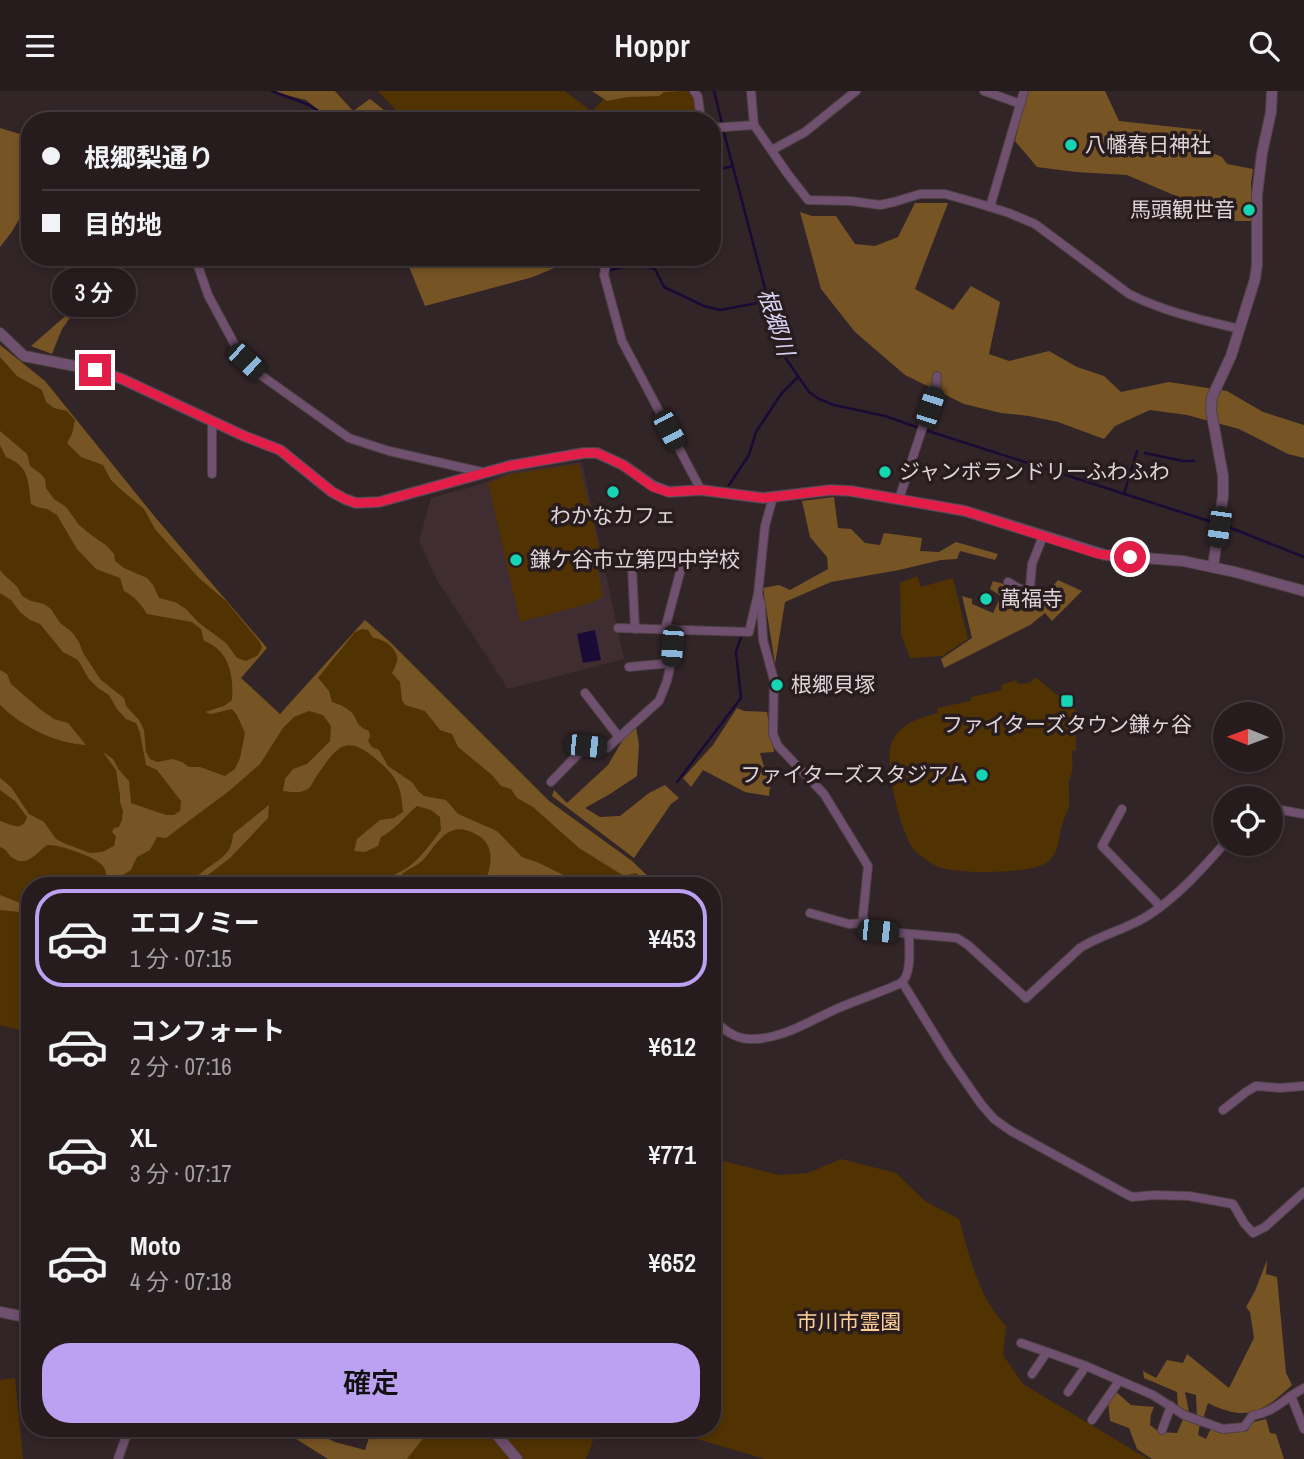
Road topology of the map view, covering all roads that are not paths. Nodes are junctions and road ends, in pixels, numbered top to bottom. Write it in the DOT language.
graph roads {
  1 [pos="694,91"];
  2 [pos="751,91"];
  3 [pos="856,91"];
  4 [pos="984,91"];
  5 [pos="1024,91"];
  6 [pos="1272,91"];
  7 [pos="1021,104"];
  8 [pos="700,112"];
  9 [pos="754,125"];
  10 [pos="721,128"];
  11 [pos="772,150"];
  12 [pos="990,207"];
  13 [pos="198,266"];
  14 [pos="605,266"];
  15 [pos="1240,329"];
  16 [pos="0,333"];
  17 [pos="937,376"];
  18 [pos="212,421"];
  19 [pos="483,473"];
  20 [pos="212,474"];
  21 [pos="701,490"];
  22 [pos="773,497"];
  23 [pos="899,499"];
  24 [pos="1043,535"];
  25 [pos="682,565"];
  26 [pos="1213,567"];
  27 [pos="632,568"];
  28 [pos="1008,582"];
  29 [pos="1304,591"];
  30 [pos="758,594"];
  31 [pos="618,628"];
  32 [pos="635,629"];
  33 [pos="669,629"];
  34 [pos="671,663"];
  35 [pos="629,667"];
  36 [pos="585,693"];
  37 [pos="619,737"];
  38 [pos="551,782"];
  39 [pos="1122,809"];
  40 [pos="1283,810"];
  41 [pos="1304,814"];
  42 [pos="1213,856"];
  43 [pos="1160,906"];
  44 [pos="810,913"];
  45 [pos="863,923"];
  46 [pos="909,935"];
  47 [pos="902,982"];
  48 [pos="721,1026"];
  49 [pos="1304,1086"];
  50 [pos="1223,1110"];
  51 [pos="1304,1192"];
  52 [pos="0,1313"];
  53 [pos="21,1316"];
  54 [pos="1021,1343"];
  55 [pos="1047,1352"];
  56 [pos="1086,1366"];
  57 [pos="1032,1374"];
  58 [pos="1119,1381"];
  59 [pos="1304,1388"];
  60 [pos="1068,1392"];
  61 [pos="1291,1396"];
  62 [pos="1171,1406"];
  63 [pos="1092,1420"];
  64 [pos="1304,1429"];
  65 [pos="1162,1430"];
  66 [pos="126,1437"];
  67 [pos="499,1437"];
  68 [pos="118,1459"];
  69 [pos="517,1459"];
  1 -- 8 [label="street"];
  2 -- 9 [label="street"];
  3 -- 11 [label="street"];
  4 -- 7 [label="street"];
  5 -- 7 [label="street"];
  6 -- 15 [label="street"];
  7 -- 12 [label="street"];
  9 -- 10 [label="street"];
  9 -- 11 [label="street"];
  11 -- 12 [label="street"];
  12 -- 15 [label="street"];
  13 -- 19 [label="street"];
  14 -- 21 [label="street"];
  15 -- 26 [label="street"];
  16 -- 18 [label="street"];
  17 -- 23 [label="street"];
  18 -- 19 [label="street"];
  18 -- 20 [label="street"];
  19 -- 21 [label="street"];
  21 -- 22 [label="street"];
  22 -- 23 [label="street"];
  22 -- 30 [label="street"];
  23 -- 24 [label="street"];
  24 -- 26 [label="street"];
  24 -- 28 [label="street"];
  25 -- 33 [label="street"];
  26 -- 29 [label="street"];
  27 -- 32 [label="street"];
  30 -- 33 [label="street"];
  30 -- 45 [label="street"];
  31 -- 32 [label="street"];
  32 -- 33 [label="street"];
  33 -- 34 [label="street"];
  34 -- 35 [label="street"];
  34 -- 37 [label="street"];
  36 -- 37 [label="street"];
  37 -- 38 [label="street"];
  39 -- 43 [label="street"];
  40 -- 41 [label="street"];
  42 -- 43 [label="street"];
  43 -- 46 [label="street"];
  44 -- 45 [label="street"];
  45 -- 46 [label="street"];
  46 -- 47 [label="street"];
  47 -- 48 [label="street"];
  47 -- 51 [label="street"];
  49 -- 50 [label="street"];
  52 -- 53 [label="street"];
  54 -- 55 [label="street"];
  55 -- 56 [label="street"];
  55 -- 57 [label="street"];
  56 -- 58 [label="street"];
  56 -- 60 [label="street"];
  58 -- 62 [label="street"];
  58 -- 63 [label="street"];
  59 -- 61 [label="street"];
  61 -- 62 [label="street"];
  61 -- 64 [label="street"];
  62 -- 65 [label="street"];
  66 -- 68 [label="street"];
  67 -- 69 [label="street"];
}
